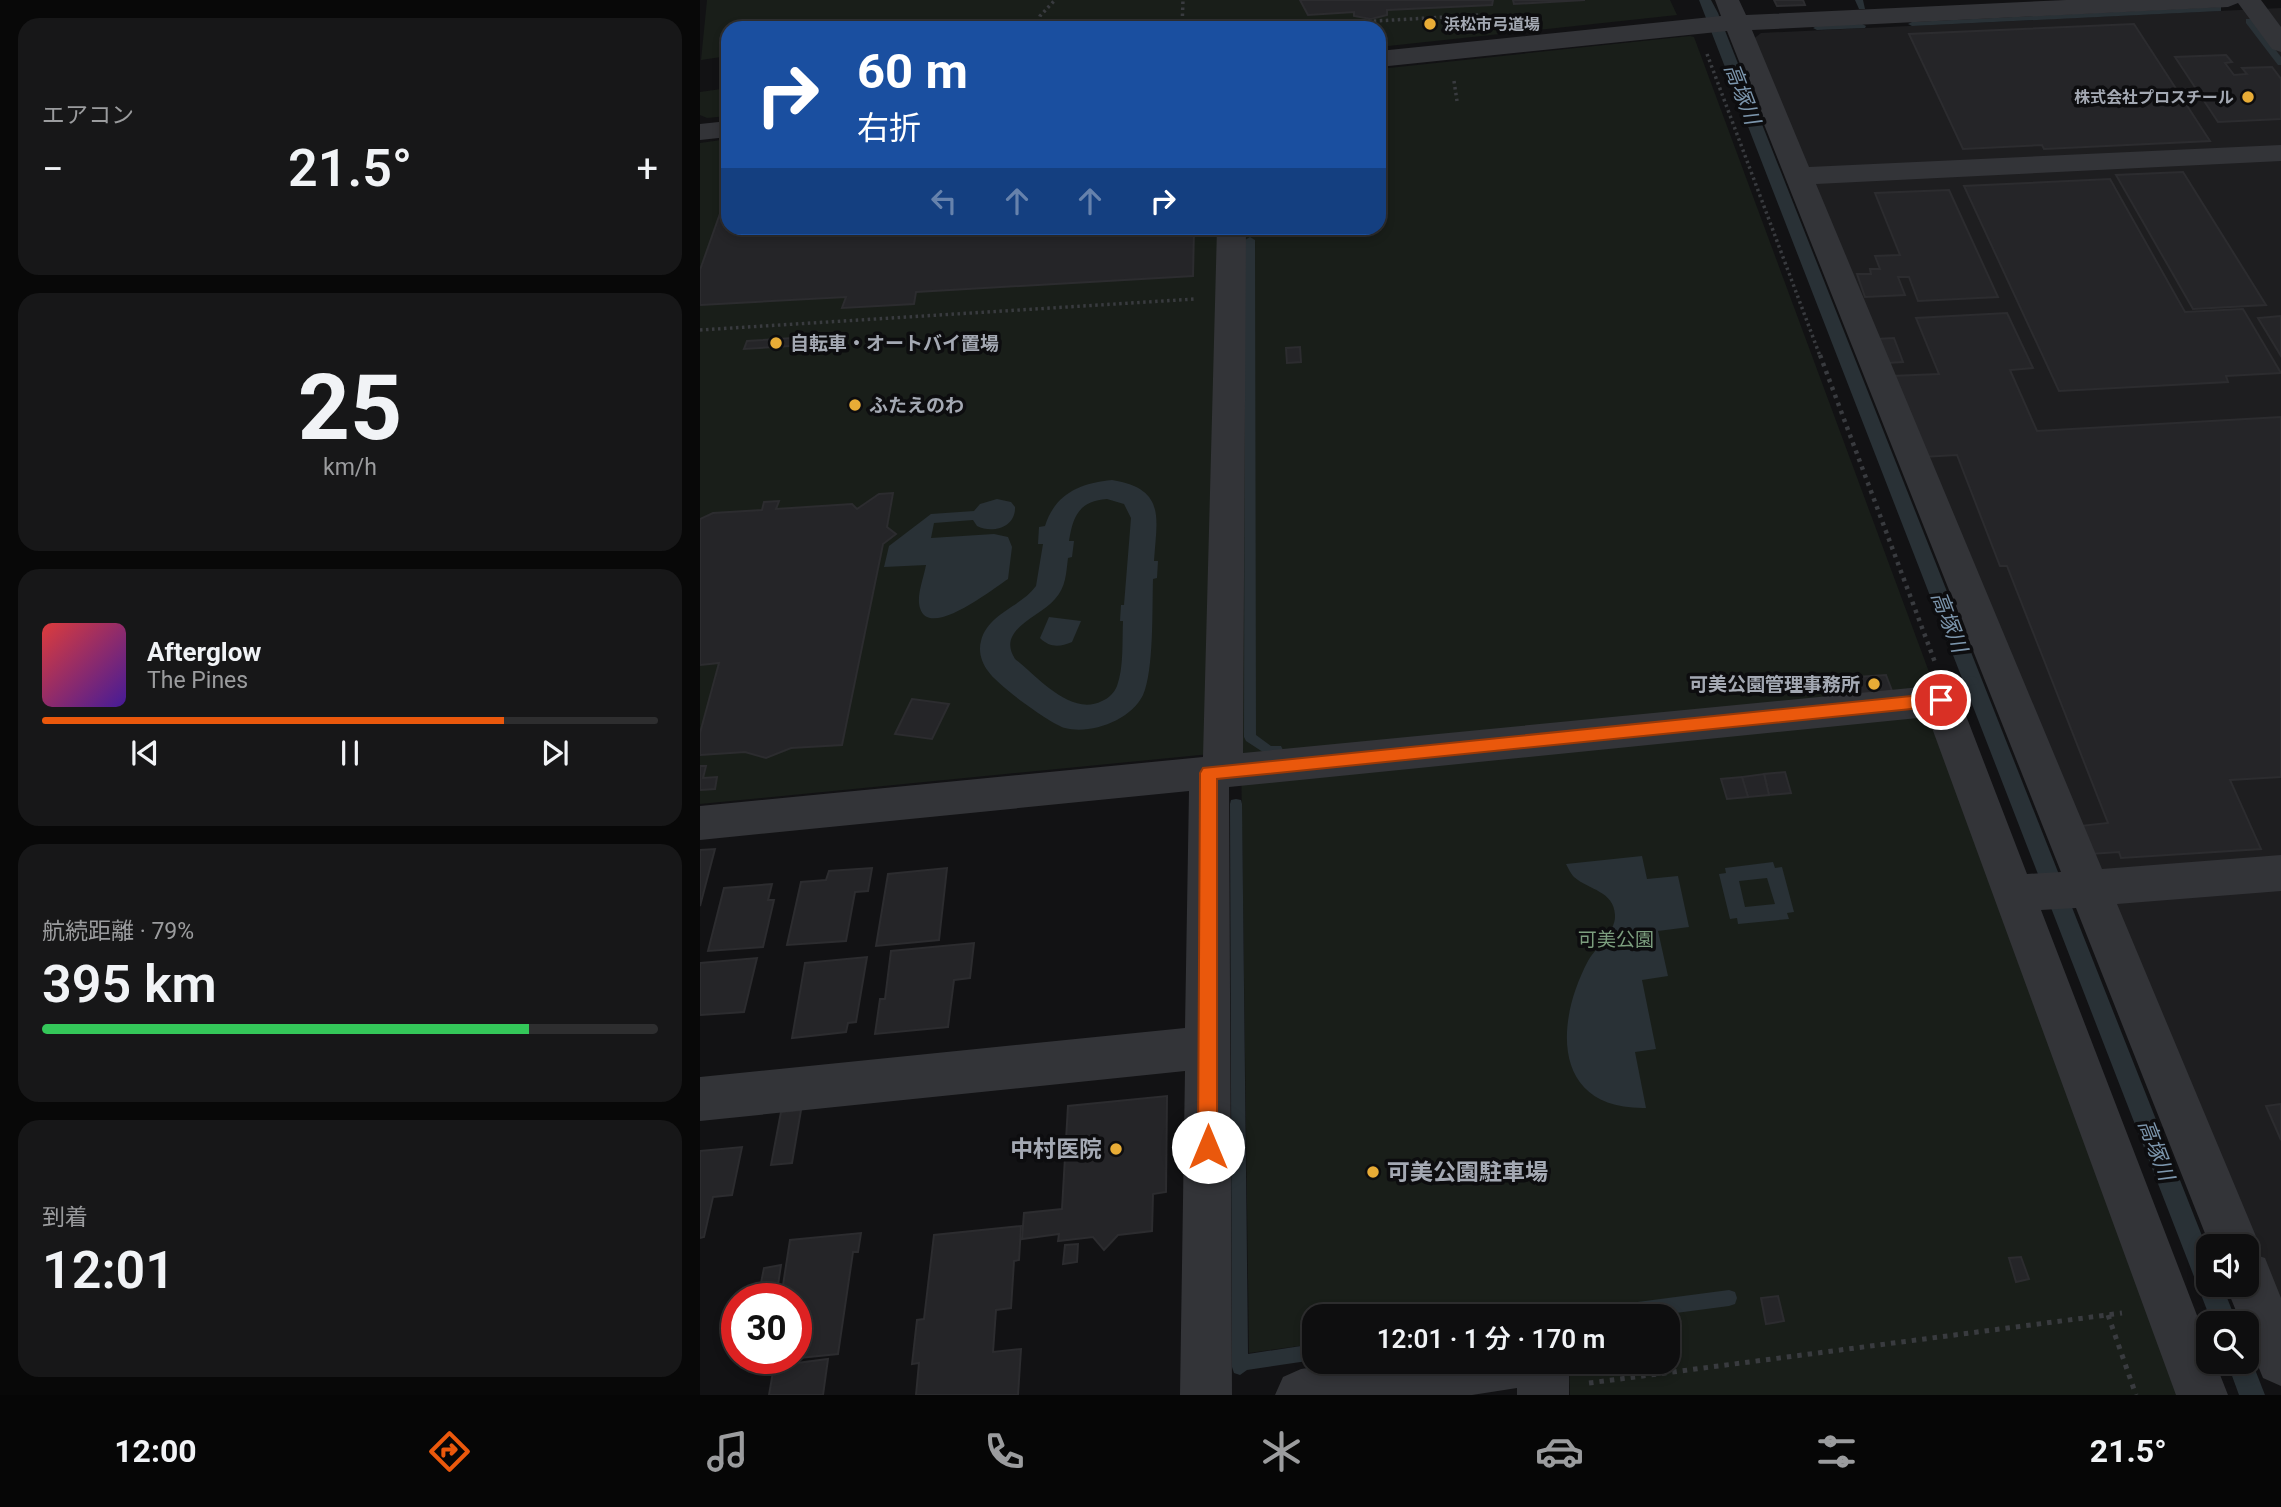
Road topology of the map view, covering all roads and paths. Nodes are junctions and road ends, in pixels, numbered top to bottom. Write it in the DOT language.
graph roads {
  1 [pos="1055,0"];
  2 [pos="1183,0"];
  3 [pos="2228,0"];
  4 [pos="2248,0"];
  5 [pos="2036,4"];
  6 [pos="1744,14"];
  7 [pos="1488,15"];
  8 [pos="1691,20"];
  9 [pos="1038,21"];
  10 [pos="1182,21"];
  11 [pos="1380,21"];
  12 [pos="2281,44"];
  13 [pos="1386,58"];
  14 [pos="721,130"];
  15 [pos="700,132"];
  16 [pos="2281,153"];
  17 [pos="1799,176"];
  18 [pos="1231,235"];
  19 [pos="1230,297"];
  20 [pos="700,330"];
  21 [pos="1941,700"];
  22 [pos="1216,772"];
  23 [pos="700,823"];
  24 [pos="2281,873"];
  25 [pos="2083,887"];
  26 [pos="2023,893"];
  27 [pos="1208,1047"];
  28 [pos="700,1099"];
  29 [pos="2230,1234"];
  30 [pos="2256,1297"];
  31 [pos="2281,1360"];
  32 [pos="1537,1377"];
  33 [pos="1206,1395"];
  34 [pos="1301,1395"];
  35 [pos="2136,1395"];
  36 [pos="2202,1395"];
  1 -- 9 [label="path"];
  2 -- 10 [label="path"];
  3 -- 5 [label="street"];
  4 -- 12 [label="street"];
  5 -- 6 [label="street"];
  6 -- 8 [label="street"];
  6 -- 17 [label="street"];
  7 -- 11 [label="path"];
  8 -- 13 [label="street"];
  8 -- 21 [label="path"];
  14 -- 15 [label="street"];
  16 -- 17 [label="street"];
  17 -- 25 [label="street"];
  18 -- 19 [label="street"];
  19 -- 20 [label="path"];
  19 -- 22 [label="street"];
  21 -- 22 [label="street"];
  21 -- 26 [label="street"];
  22 -- 23 [label="street"];
  22 -- 27 [label="street"];
  24 -- 25 [label="street"];
  25 -- 26 [label="street"];
  25 -- 29 [label="street"];
  26 -- 36 [label="street"];
  27 -- 28 [label="street"];
  27 -- 33 [label="street"];
  30 -- 31 [label="street"];
  32 -- 34 [label="street"];
  32 -- 35 [label="path"];
}
